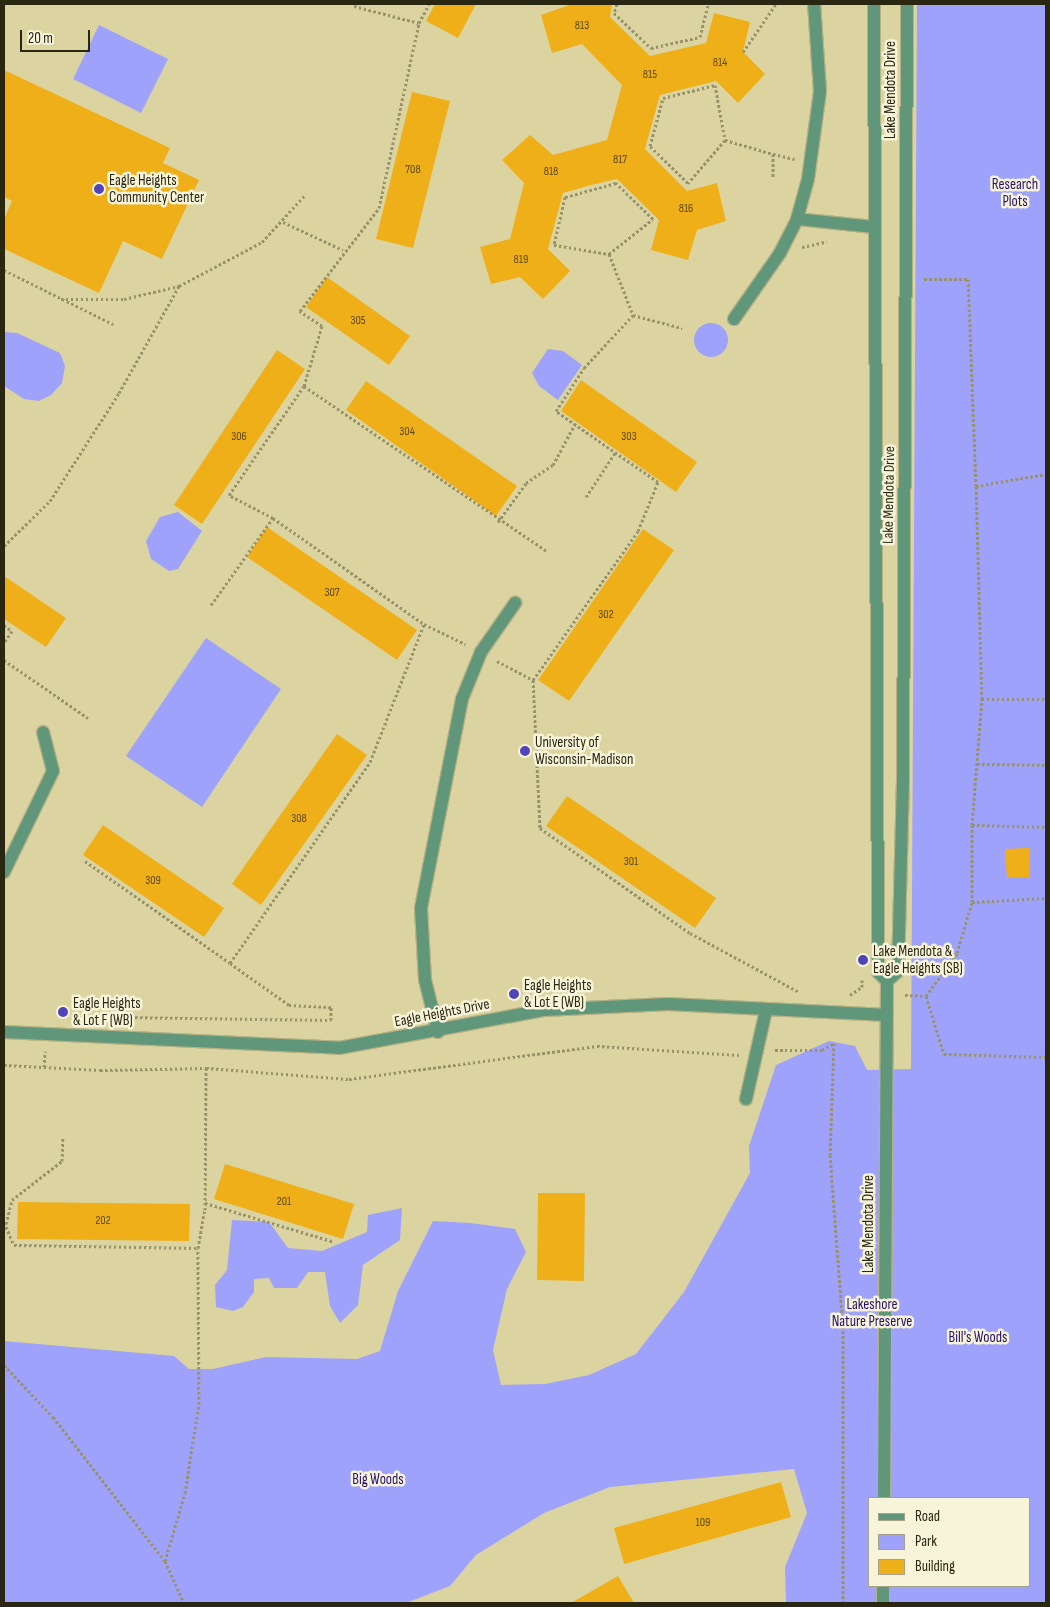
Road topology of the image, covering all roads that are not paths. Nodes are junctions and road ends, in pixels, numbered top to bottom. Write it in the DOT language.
graph roads {
  1 [pos="814,4"];
  2 [pos="874,4"];
  3 [pos="907,4"];
  4 [pos="797,219"];
  5 [pos="873,227"];
  6 [pos="734,319"];
  7 [pos="515,603"];
  8 [pos="43,732"];
  9 [pos="4,872"];
  10 [pos="887,981"];
  11 [pos="766,1010"];
  12 [pos="887,1015"];
  13 [pos="4,1032"];
  14 [pos="438,1032"];
  15 [pos="746,1100"];
  16 [pos="884,1497"];
  17 [pos="883,1587"];
  18 [pos="883,1603"];
  1 -- 4 [label="street"];
  2 -- 5 [label="street, Lake Mendota Drive"];
  3 -- 10 [label="street, Lake Mendota Drive"];
  4 -- 5 [label="street"];
  4 -- 6 [label="street"];
  5 -- 10 [label="street, Lake Mendota Drive"];
  7 -- 14 [label="street"];
  8 -- 9 [label="street"];
  10 -- 12 [label="street, Lake Mendota Drive"];
  11 -- 12 [label="street, Eagle Heights Drive"];
  11 -- 14 [label="street, Eagle Heights Drive"];
  11 -- 15 [label="street"];
  12 -- 16 [label="street, Lake Mendota Drive"];
  13 -- 14 [label="street, Eagle Heights Drive"];
  17 -- 18 [label="street"];
}
